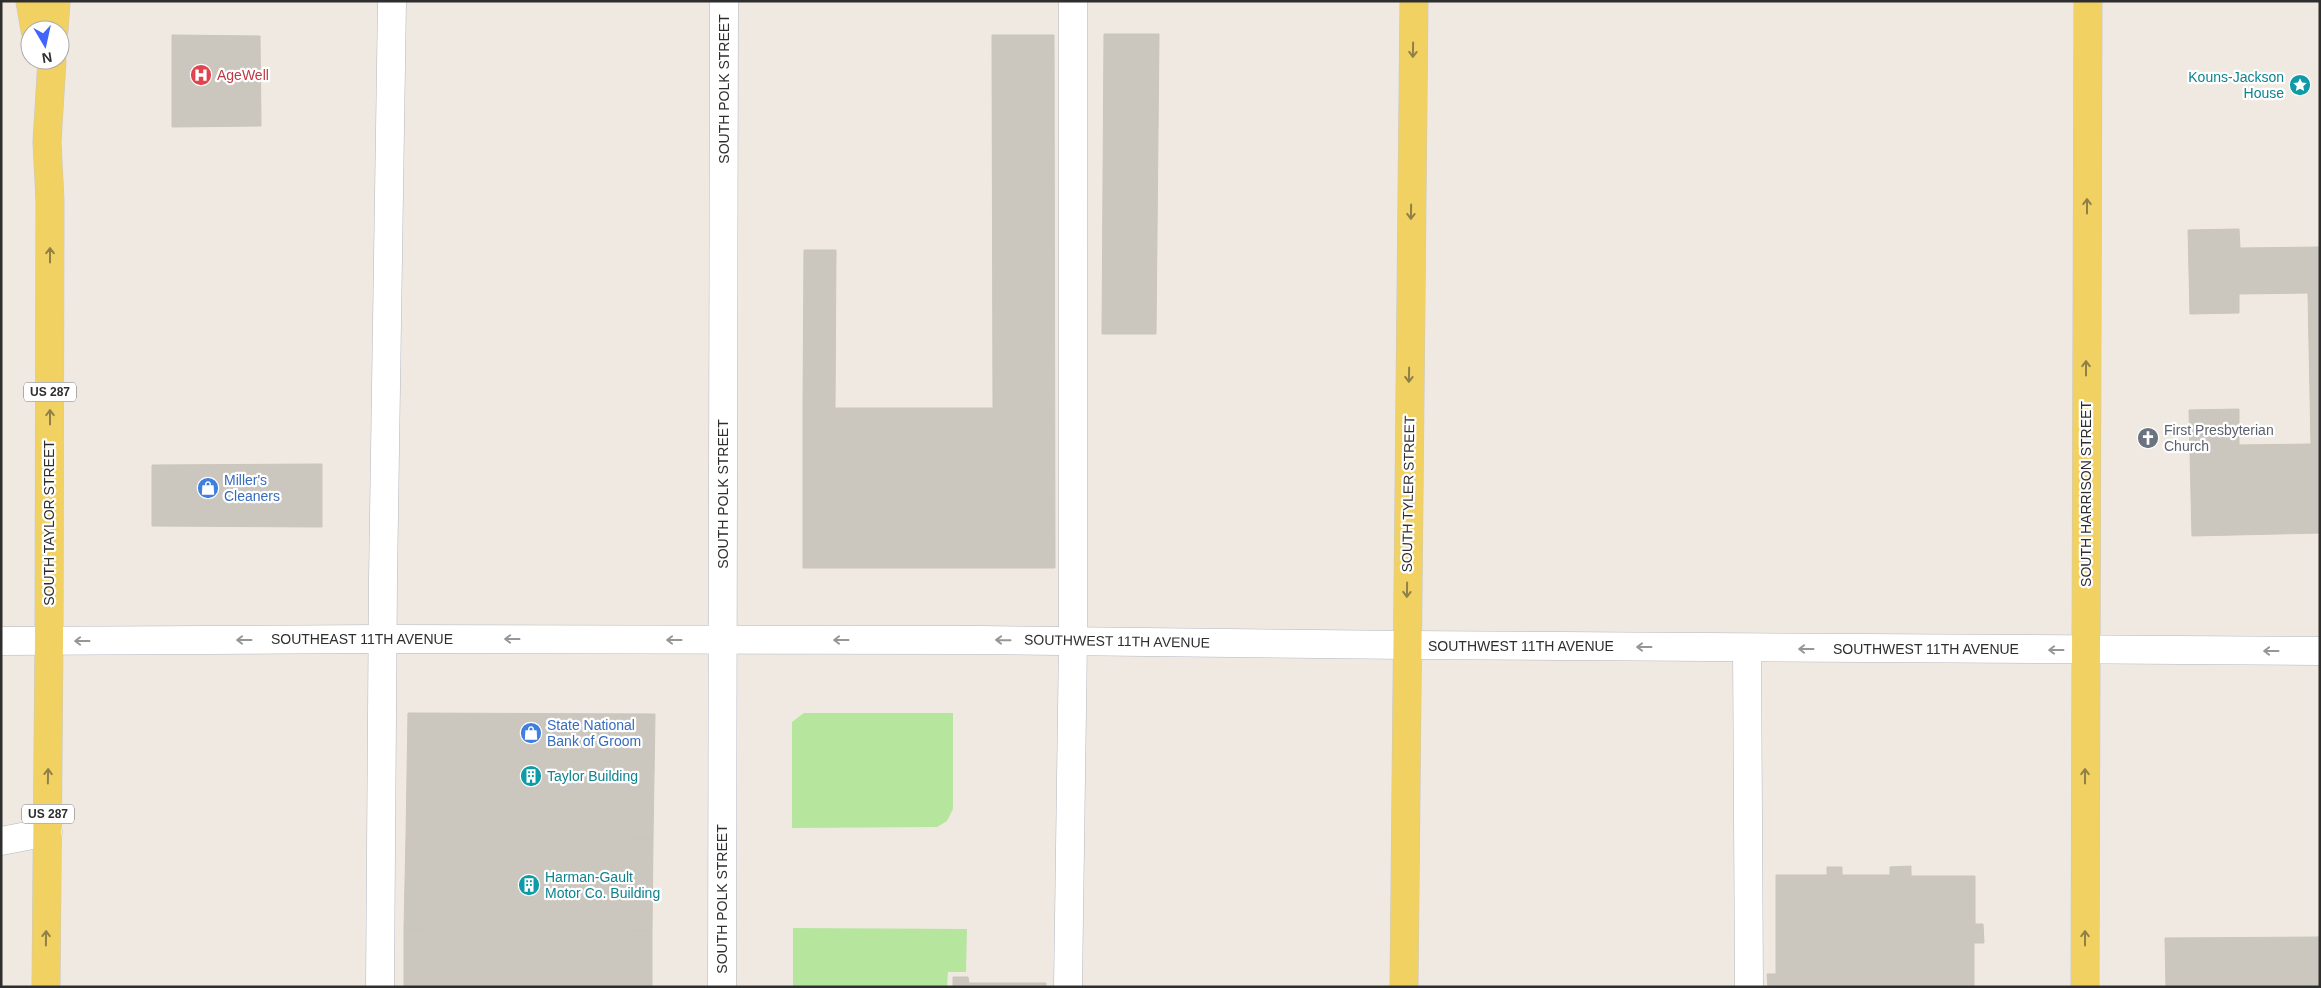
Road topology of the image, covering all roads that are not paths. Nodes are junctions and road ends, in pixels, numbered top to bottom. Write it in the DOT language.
graph roads {
  1 [pos="30,1"];
  2 [pos="56,1"];
  3 [pos="392,1"];
  4 [pos="724,1"];
  5 [pos="1073,1"];
  6 [pos="1414,1"];
  7 [pos="2088,1"];
  8 [pos="33,20"];
  9 [pos="55,20"];
  10 [pos="39,70"];
  11 [pos="51,70"];
  12 [pos="47,142"];
  13 [pos="382,639"];
  14 [pos="723,640"];
  15 [pos="1,641"];
  16 [pos="49,641"];
  17 [pos="1073,641"];
  18 [pos="1406,645"];
  19 [pos="1747,648"];
  20 [pos="2085,650"];
  21 [pos="2320,651"];
  22 [pos="48,832"];
  23 [pos="1,841"];
  24 [pos="46,987"];
  25 [pos="380,987"];
  26 [pos="722,987"];
  27 [pos="1068,987"];
  28 [pos="1404,987"];
  29 [pos="1749,987"];
  30 [pos="2085,987"];
  1 -- 8 [label="main road"];
  2 -- 9 [label="main road"];
  3 -- 13 [label="street"];
  4 -- 14 [label="street, SOUTH POLK STREET"];
  5 -- 17 [label="street"];
  6 -- 18 [label="main road, SOUTH TYLER STREET, one-way"];
  20 -- 7 [label="main road, SOUTH HARRISON STREET, one-way"];
  10 -- 12 [label="main road, US 287"];
  11 -- 12 [label="main road, SOUTH TAYLOR STREET"];
  16 -- 12 [label="main road, SOUTH TAYLOR STREET / US 287, one-way"];
  14 -- 13 [label="street, SOUTHEAST 11TH AVENUE, one-way"];
  13 -- 16 [label="street, SOUTHEAST 11TH AVENUE, one-way"];
  13 -- 25 [label="street"];
  17 -- 14 [label="street, SOUTHWEST 11TH AVENUE, one-way"];
  14 -- 26 [label="street, SOUTH POLK STREET"];
  15 -- 16 [label="street, SOUTHEAST 11TH AVENUE"];
  22 -- 16 [label="main road, SOUTH TAYLOR STREET / US 287, one-way"];
  17 -- 18 [label="street, SOUTHWEST 11TH AVENUE"];
  17 -- 27 [label="street"];
  19 -- 18 [label="street, SOUTHWEST 11TH AVENUE, one-way"];
  18 -- 28 [label="main road, SOUTH TYLER STREET"];
  20 -- 19 [label="street, SOUTHWEST 11TH AVENUE, one-way"];
  19 -- 29 [label="street"];
  21 -- 20 [label="street, SOUTHWEST 11TH AVENUE, one-way"];
  30 -- 20 [label="main road, SOUTH HARRISON STREET, one-way"];
  22 -- 23 [label="street"];
  24 -- 22 [label="main road, SOUTH TAYLOR STREET / US 287, one-way"];
}
